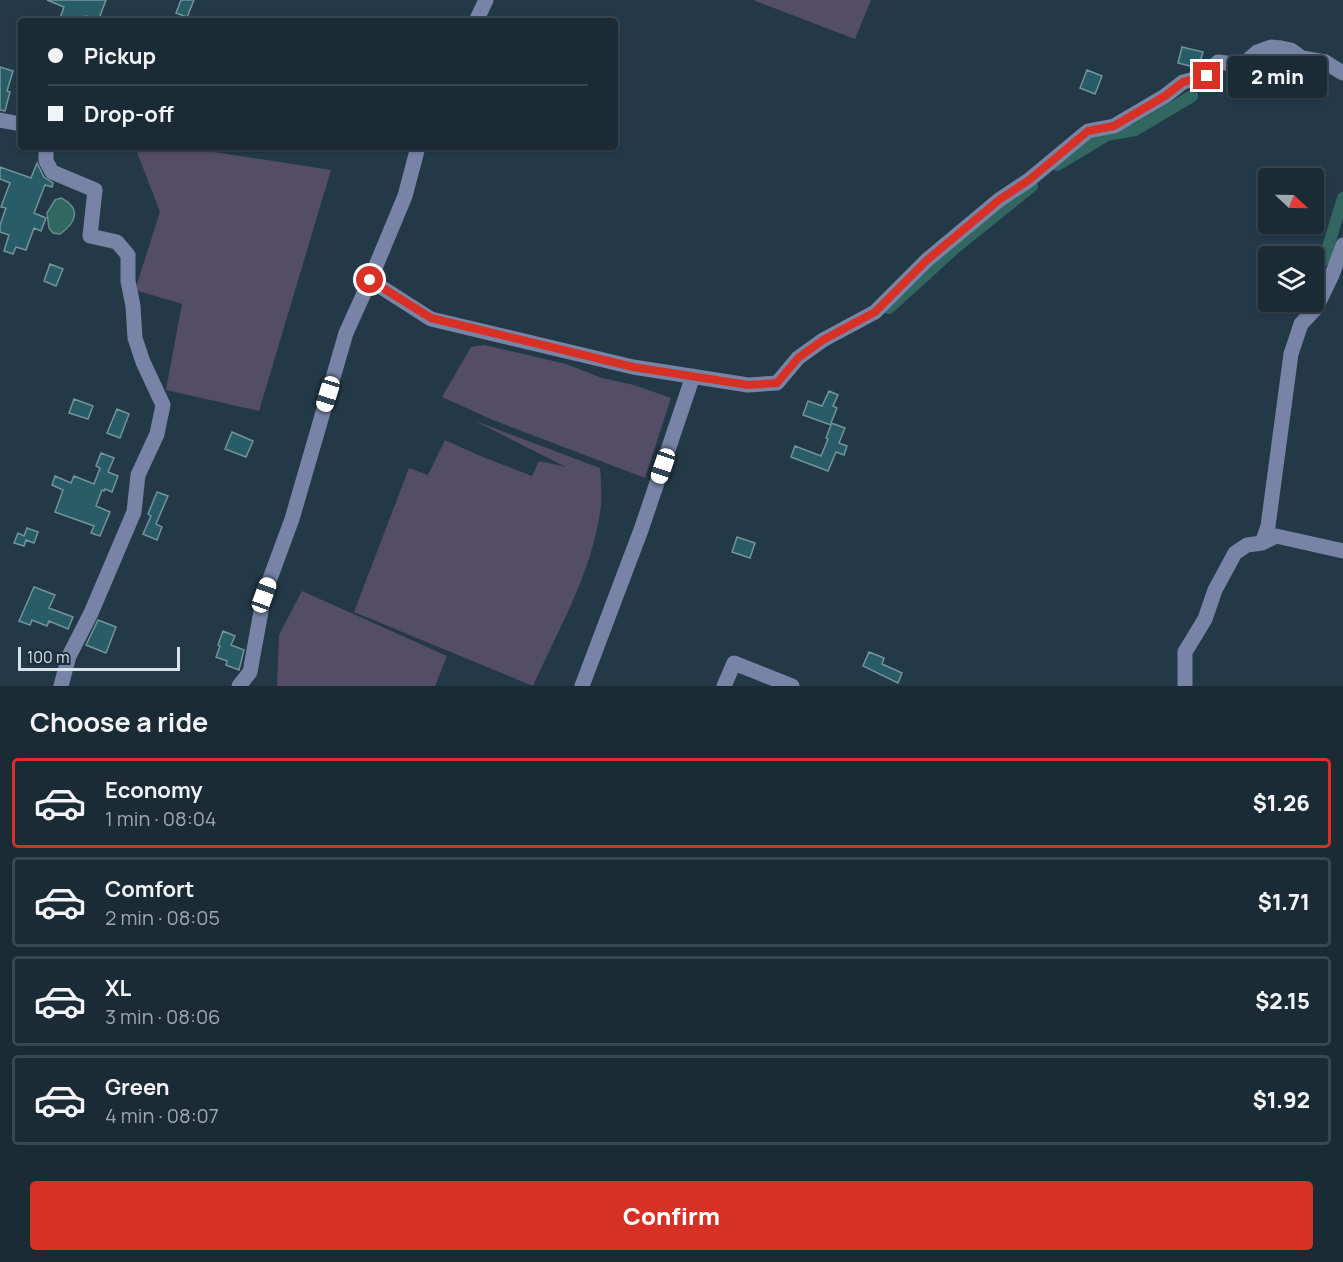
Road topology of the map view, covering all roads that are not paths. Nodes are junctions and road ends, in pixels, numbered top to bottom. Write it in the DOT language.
graph roads {
  1 [pos="486,0"];
  2 [pos="477,18"];
  3 [pos="1343,73"];
  4 [pos="0,120"];
  5 [pos="18,123"];
  6 [pos="46,150"];
  7 [pos="417,150"];
  8 [pos="1343,245"];
  9 [pos="370,280"];
  10 [pos="693,376"];
  11 [pos="1262,543"];
  12 [pos="1343,551"];
  13 [pos="61,686"];
  14 [pos="239,686"];
  15 [pos="582,686"];
  16 [pos="724,686"];
  17 [pos="792,686"];
  18 [pos="1185,686"];
  1 -- 2 [label="street"];
  3 -- 10 [label="street"];
  4 -- 5 [label="street"];
  6 -- 13 [label="street"];
  7 -- 9 [label="street"];
  8 -- 11 [label="street"];
  9 -- 10 [label="street"];
  9 -- 14 [label="street"];
  10 -- 15 [label="street"];
  11 -- 12 [label="street"];
  11 -- 18 [label="street"];
  16 -- 17 [label="street"];
}
